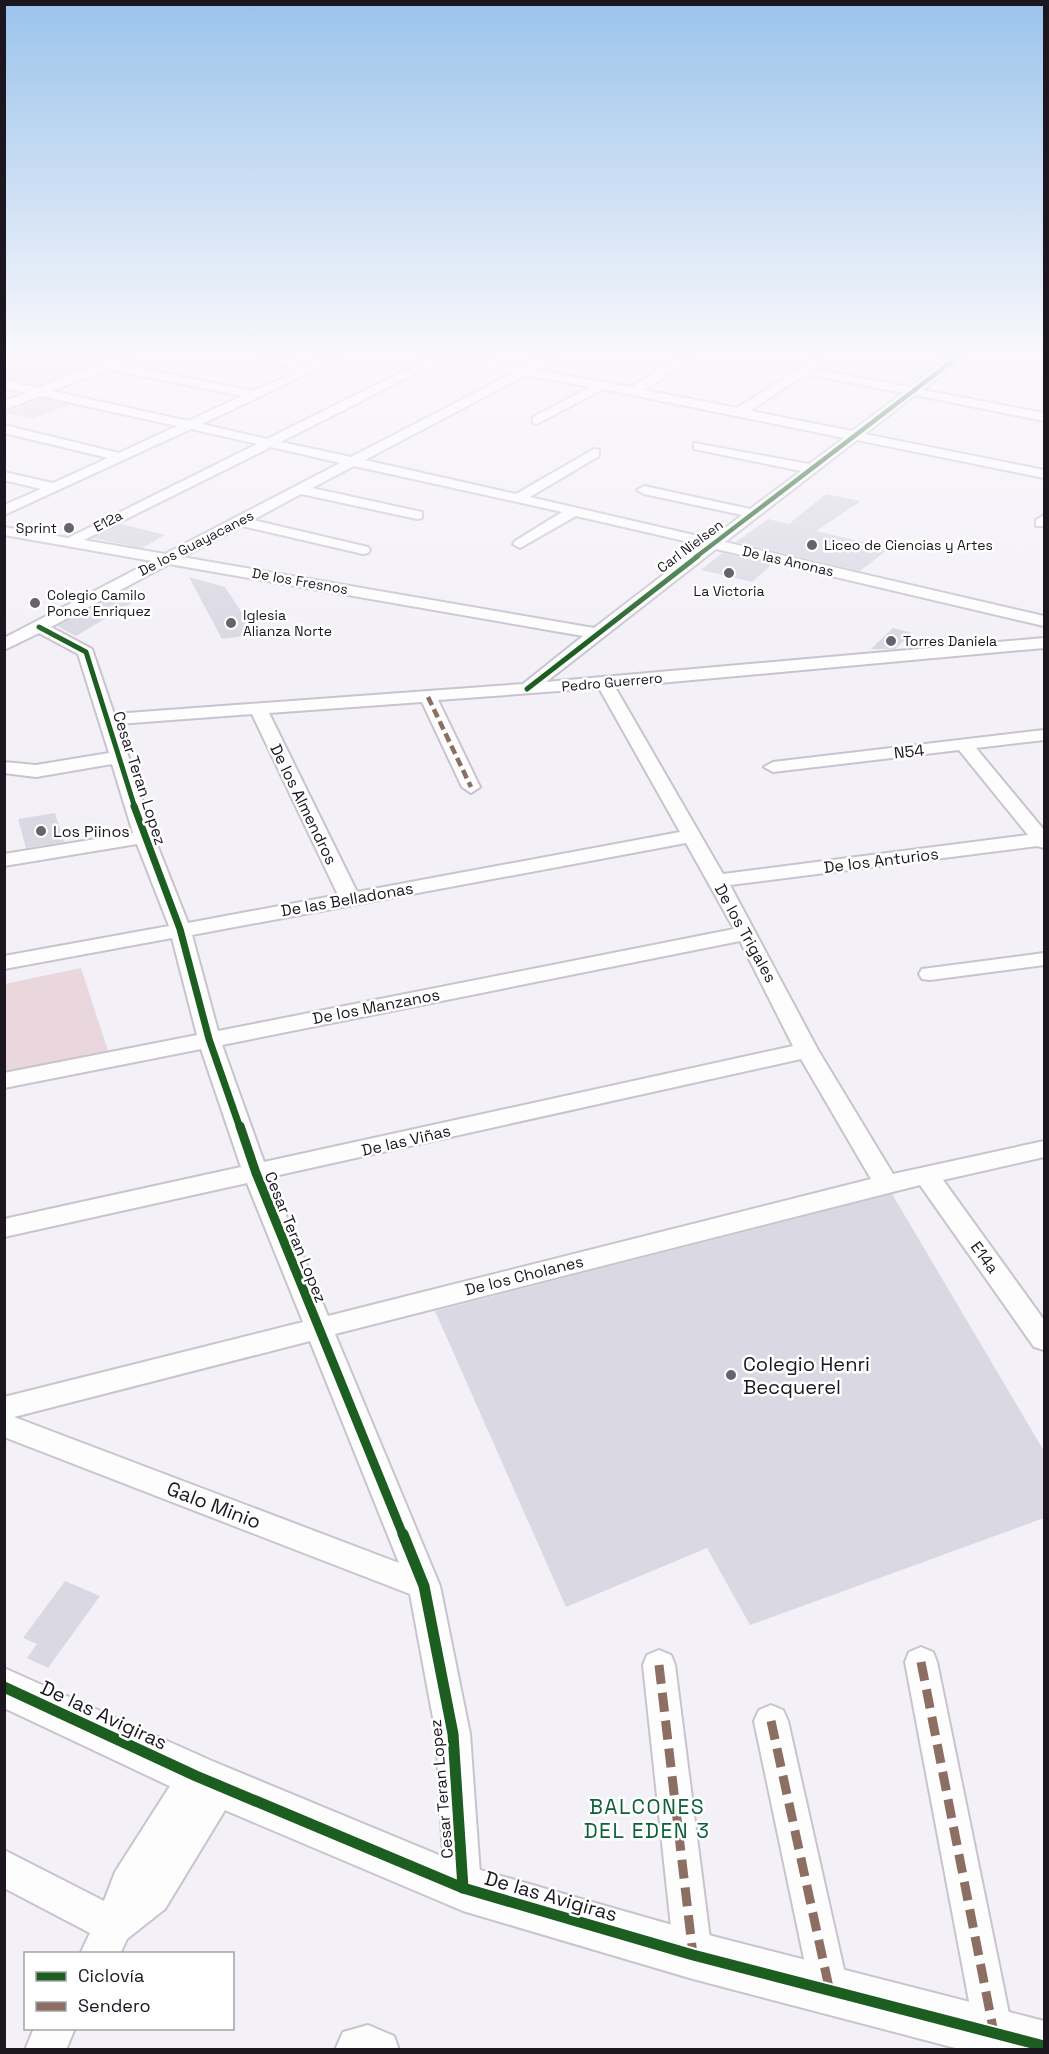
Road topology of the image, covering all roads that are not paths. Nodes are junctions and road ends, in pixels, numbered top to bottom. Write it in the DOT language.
graph roads {
  1 [pos="111,455"];
  2 [pos="125,455"];
  3 [pos="243,455"];
  4 [pos="316,455"];
  5 [pos="367,455"];
  6 [pos="591,455"];
  7 [pos="743,455"];
  8 [pos="831,455"];
  9 [pos="949,455"];
  10 [pos="120,457"];
  11 [pos="1044,458"];
  12 [pos="351,463"];
  13 [pos="813,469"];
  14 [pos="1038,473"];
  15 [pos="4,476"];
  16 [pos="52,487"];
  17 [pos="300,489"];
  18 [pos="644,490"];
  19 [pos="519,498"];
  20 [pos="4,511"];
  21 [pos="574,511"];
  22 [pos="755,514"];
  23 [pos="417,515"];
  24 [pos="240,521"];
  25 [pos="4,531"];
  26 [pos="4,541"];
  27 [pos="70,542"];
  28 [pos="520,544"];
  29 [pos="715,545"];
  30 [pos="363,550"];
  31 [pos="168,558"];
  32 [pos="152,566"];
  33 [pos="246,577"];
  34 [pos="1044,621"];
  35 [pos="39,627"];
  36 [pos="590,638"];
  37 [pos="1044,643"];
  38 [pos="4,645"];
  39 [pos="604,683"];
  40 [pos="527,689"];
  41 [pos="428,697"];
  42 [pos="258,709"];
  43 [pos="107,720"];
  44 [pos="1044,735"];
  45 [pos="964,745"];
  46 [pos="119,757"];
  47 [pos="4,767"];
  48 [pos="773,767"];
  49 [pos="471,787"];
  50 [pos="691,836"];
  51 [pos="144,837"];
  52 [pos="1044,840"];
  53 [pos="4,860"];
  54 [pos="717,881"];
  55 [pos="350,898"];
  56 [pos="180,928"];
  57 [pos="747,933"];
  58 [pos="1044,959"];
  59 [pos="4,963"];
  60 [pos="930,974"];
  61 [pos="209,1039"];
  62 [pos="807,1050"];
  63 [pos="4,1081"];
  64 [pos="1044,1149"];
  65 [pos="256,1173"];
  66 [pos="926,1175"];
  67 [pos="886,1184"];
  68 [pos="4,1228"];
  69 [pos="318,1329"];
  70 [pos="1044,1340"];
  71 [pos="4,1408"];
  72 [pos="4,1425"];
  73 [pos="424,1586"];
  74 [pos="921,1662"];
  75 [pos="659,1665"];
  76 [pos="4,1687"];
  77 [pos="771,1721"];
  78 [pos="209,1781"];
  79 [pos="4,1868"];
  80 [pos="463,1888"];
  81 [pos="106,1940"];
  82 [pos="693,1956"];
  83 [pos="830,1992"];
  84 [pos="55,2030"];
  85 [pos="994,2033"];
  86 [pos="1044,2046"];
  87 [pos="44,2049"];
  88 [pos="354,2049"];
  89 [pos="380,2049"];
  1 -- 10 [label="street"];
  2 -- 10 [label="street"];
  3 -- 27 [label="street, E12a"];
  4 -- 12 [label="street, De las Anonas"];
  5 -- 12 [label="street, De los Guayacanes"];
  6 -- 19 [label="street"];
  7 -- 13 [label="street"];
  8 -- 13 [label="street, Carl Nielsen"];
  9 -- 14 [label="street"];
  10 -- 16 [label="street"];
  11 -- 14 [label="street"];
  12 -- 17 [label="street, De los Guayacanes"];
  12 -- 19 [label="street, De las Anonas"];
  13 -- 22 [label="street, Carl Nielsen"];
  15 -- 16 [label="street"];
  16 -- 20 [label="street"];
  17 -- 23 [label="street"];
  17 -- 24 [label="street, De los Guayacanes"];
  18 -- 22 [label="street"];
  19 -- 21 [label="street, De las Anonas"];
  21 -- 28 [label="street"];
  21 -- 29 [label="street, De las Anonas"];
  22 -- 29 [label="street, Carl Nielsen"];
  24 -- 30 [label="street"];
  24 -- 31 [label="street, De los Guayacanes"];
  25 -- 27 [label="street, De los Fresnos"];
  26 -- 32 [label="street, De los Fresnos"];
  27 -- 31 [label="street, De los Fresnos"];
  29 -- 34 [label="street, De las Anonas"];
  29 -- 36 [label="street, Carl Nielsen"];
  31 -- 32 [label="street, De los Guayacanes"];
  31 -- 33 [label="street, De los Fresnos"];
  32 -- 33 [label="street, De los Fresnos"];
  32 -- 35 [label="street, De los Guayacanes"];
  33 -- 36 [label="street, De los Fresnos"];
  35 -- 38 [label="street, De los Guayacanes"];
  35 -- 43 [label="street, Cesar Teran Lopez"];
  36 -- 40 [label="street, Carl Nielsen"];
  37 -- 39 [label="street, Pedro Guerrero"];
  39 -- 40 [label="street, Pedro Guerrero"];
  39 -- 50 [label="street, De los Trigales"];
  40 -- 41 [label="street, Pedro Guerrero"];
  41 -- 42 [label="street, Pedro Guerrero"];
  41 -- 49 [label="street"];
  42 -- 43 [label="street, Pedro Guerrero"];
  42 -- 55 [label="street, De los Almendros"];
  43 -- 46 [label="street, Cesar Teran Lopez"];
  44 -- 45 [label="street, N54"];
  45 -- 48 [label="street, N54"];
  45 -- 52 [label="street"];
  46 -- 47 [label="street"];
  46 -- 51 [label="street, Cesar Teran Lopez"];
  50 -- 54 [label="street, De los Trigales"];
  50 -- 55 [label="street, De las Belladonas"];
  51 -- 53 [label="street"];
  51 -- 56 [label="street, Cesar Teran Lopez"];
  52 -- 54 [label="street, De los Anturios"];
  54 -- 57 [label="street, De los Trigales"];
  55 -- 56 [label="street, De las Belladonas"];
  56 -- 59 [label="street, De las Belladonas"];
  56 -- 61 [label="street, Cesar Teran Lopez"];
  57 -- 61 [label="street, De los Manzanos"];
  57 -- 62 [label="street, De los Trigales"];
  58 -- 60 [label="street"];
  61 -- 63 [label="street, De los Manzanos"];
  61 -- 65 [label="street, Cesar Teran Lopez"];
  62 -- 65 [label="street, De las Viñas"];
  62 -- 67 [label="street, De los Trigales"];
  64 -- 66 [label="street, De los Cholanes"];
  65 -- 68 [label="street, De las Viñas"];
  65 -- 69 [label="street, Cesar Teran Lopez"];
  66 -- 67 [label="street, De los Cholanes"];
  66 -- 70 [label="street, E14a"];
  67 -- 69 [label="street, De los Cholanes"];
  69 -- 71 [label="street, De los Cholanes"];
  69 -- 73 [label="street, Cesar Teran Lopez"];
  72 -- 73 [label="street, Galo Minio"];
  73 -- 80 [label="street, Cesar Teran Lopez"];
  74 -- 85 [label="street"];
  75 -- 82 [label="street"];
  76 -- 78 [label="street, De las Avigiras"];
  77 -- 83 [label="street"];
  78 -- 80 [label="street, De las Avigiras"];
  78 -- 81 [label="street"];
  79 -- 81 [label="street"];
  80 -- 82 [label="street, De las Avigiras"];
  82 -- 83 [label="street, De las Avigiras"];
  83 -- 85 [label="street, De las Avigiras"];
  84 -- 87 [label="street"];
  85 -- 86 [label="street, De las Avigiras"];
  88 -- 89 [label="street"];
}
